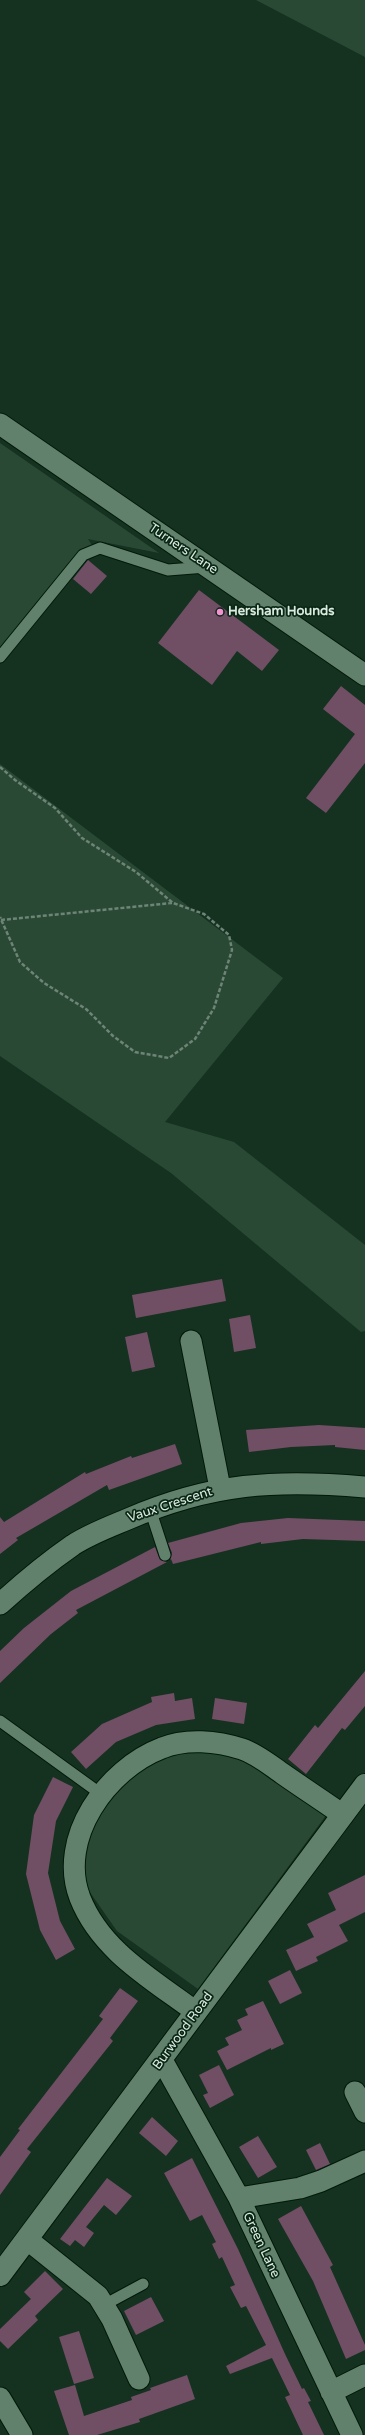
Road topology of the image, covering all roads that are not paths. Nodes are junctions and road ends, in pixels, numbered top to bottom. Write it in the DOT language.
graph roads {
  1 [pos="0,424"];
  2 [pos="209,567"];
  3 [pos="0,657"];
  4 [pos="365,675"];
  5 [pos="191,1341"];
  6 [pos="220,1488"];
  7 [pos="365,1488"];
  8 [pos="150,1509"];
  9 [pos="165,1555"];
  10 [pos="0,1604"];
  11 [pos="0,1721"];
  12 [pos="365,1785"];
  13 [pos="100,1794"];
  14 [pos="343,1815"];
  15 [pos="196,2012"];
  16 [pos="162,2060"];
  17 [pos="355,2092"];
  18 [pos="365,2112"];
  19 [pos="365,2161"];
  20 [pos="239,2198"];
  21 [pos="28,2240"];
  22 [pos="0,2275"];
  23 [pos="143,2284"];
  24 [pos="104,2305"];
  25 [pos="365,2375"];
  26 [pos="139,2379"];
  27 [pos="331,2392"];
  28 [pos="0,2398"];
  29 [pos="22,2435"];
  30 [pos="352,2435"];
  1 -- 2 [label="street, Turners Lane"];
  2 -- 3 [label="lane"];
  2 -- 4 [label="street, Turners Lane"];
  5 -- 6 [label="street"];
  6 -- 7 [label="street, Vaux Crescent"];
  6 -- 8 [label="street, Vaux Crescent"];
  8 -- 9 [label="lane"];
  8 -- 10 [label="street, Vaux Crescent"];
  11 -- 13 [label="lane"];
  12 -- 14 [label="street, Burwood Road"];
  13 -- 14 [label="street"];
  13 -- 15 [label="street"];
  14 -- 15 [label="street, Burwood Road"];
  15 -- 16 [label="street, Burwood Road"];
  16 -- 20 [label="street, Green Lane"];
  16 -- 21 [label="street, Burwood Road"];
  17 -- 18 [label="street"];
  19 -- 20 [label="street"];
  20 -- 27 [label="street, Green Lane"];
  21 -- 22 [label="street, Burwood Road"];
  21 -- 24 [label="street"];
  23 -- 24 [label="lane"];
  24 -- 26 [label="street"];
  25 -- 27 [label="street"];
  27 -- 30 [label="street, Green Lane"];
  28 -- 29 [label="street"];
}
